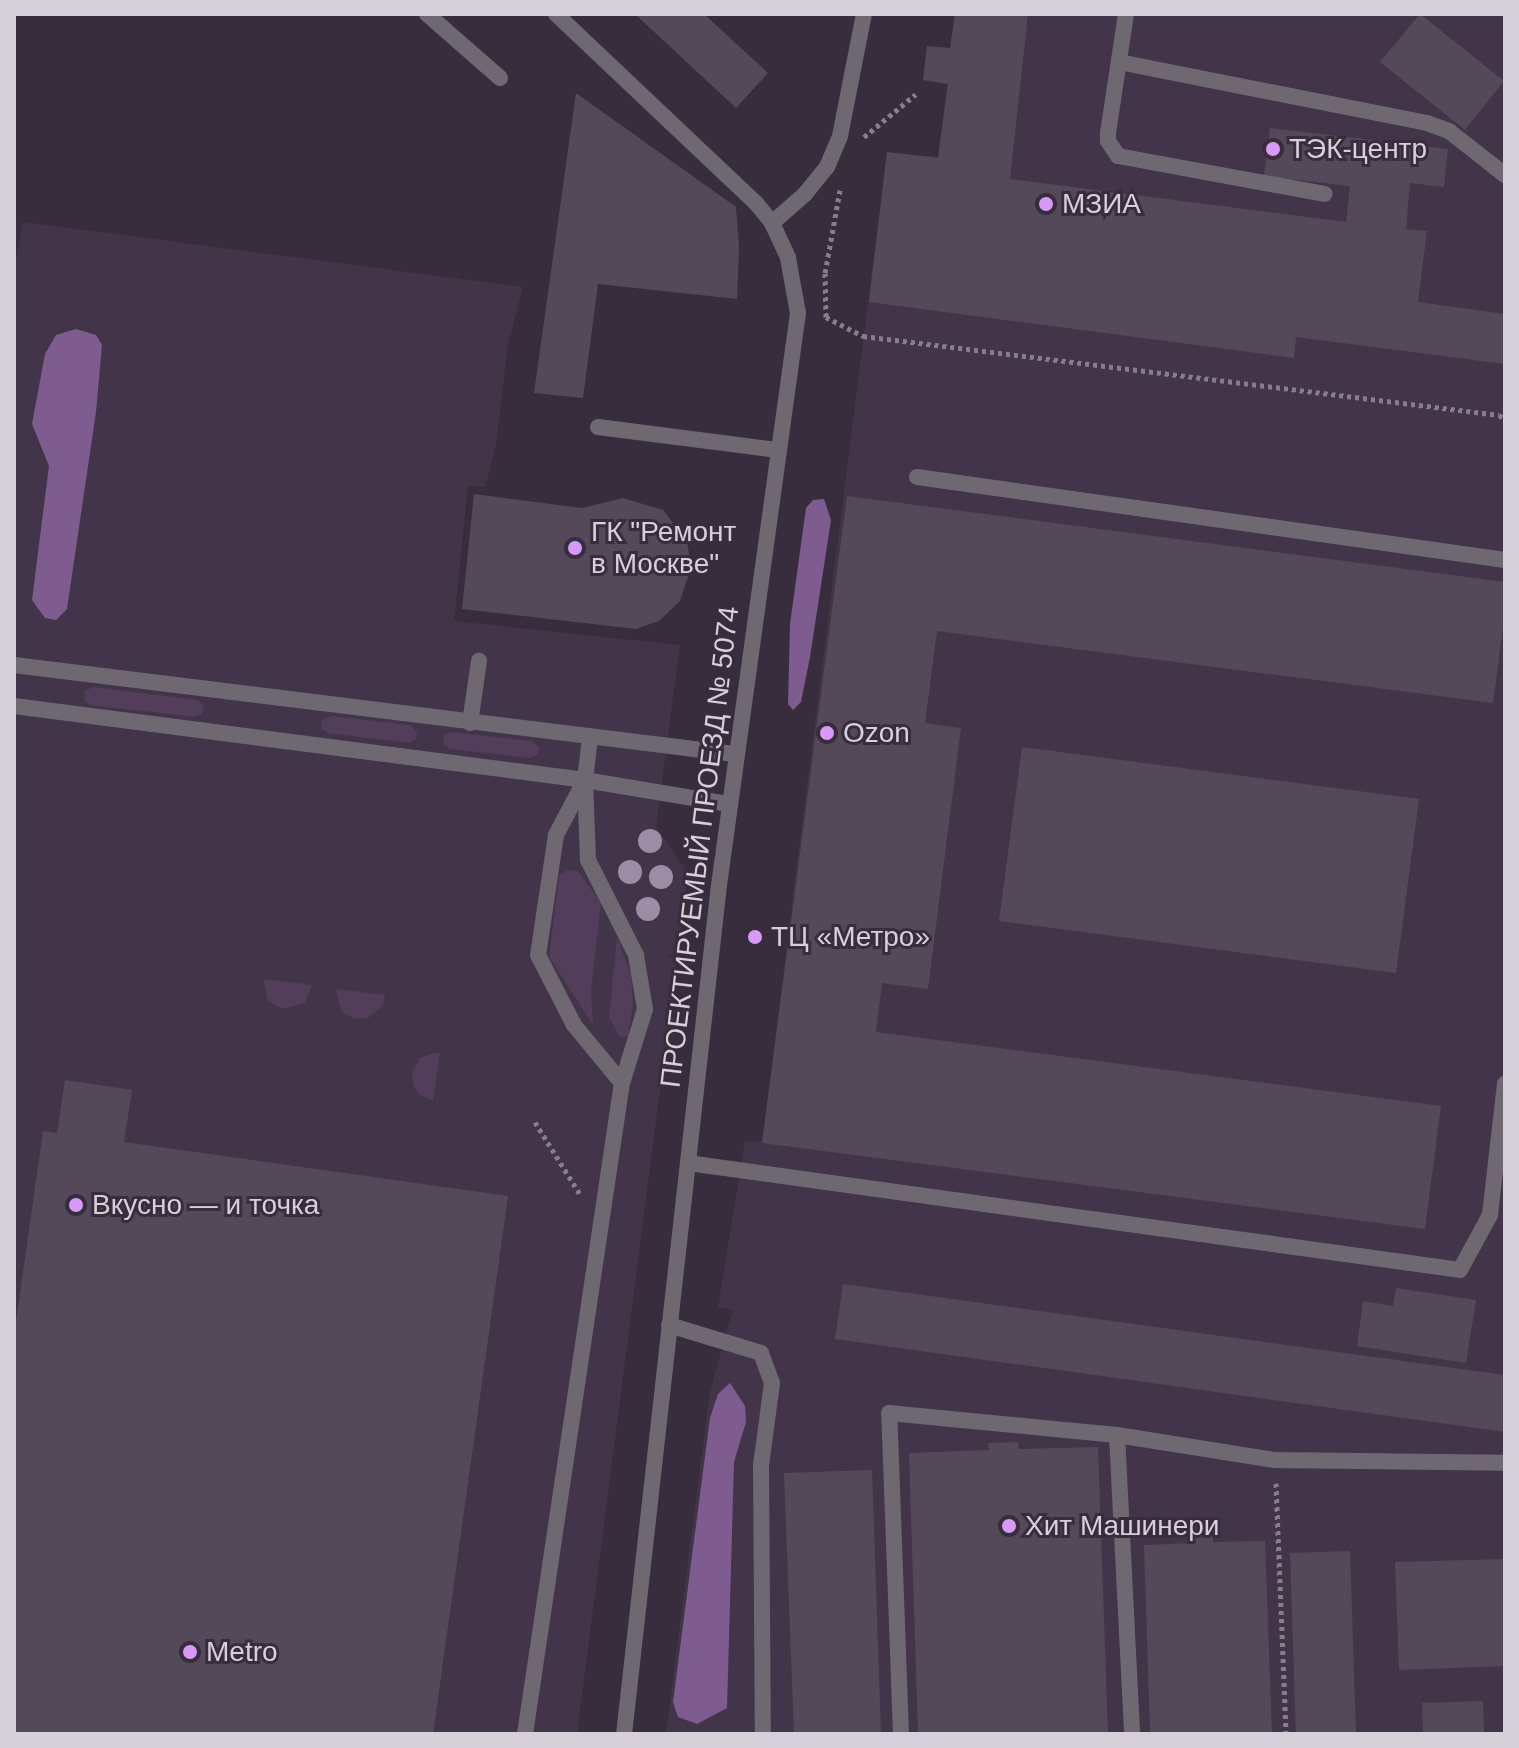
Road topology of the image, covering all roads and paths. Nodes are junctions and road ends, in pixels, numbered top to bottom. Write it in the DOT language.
graph roads {
  1 [pos="427,14"];
  2 [pos="556,14"];
  3 [pos="864,14"];
  4 [pos="1126,14"];
  5 [pos="1119,62"];
  6 [pos="500,78"];
  7 [pos="916,94"];
  8 [pos="859,142"];
  9 [pos="1505,175"];
  10 [pos="842,181"];
  11 [pos="1325,194"];
  12 [pos="772,223"];
  13 [pos="1505,419"];
  14 [pos="598,427"];
  15 [pos="778,450"];
  16 [pos="917,477"];
  17 [pos="1505,560"];
  18 [pos="479,661"];
  19 [pos="14,665"];
  20 [pos="14,706"];
  21 [pos="470,723"];
  22 [pos="590,738"];
  23 [pos="735,754"];
  24 [pos="585,780"];
  25 [pos="729,804"];
  26 [pos="622,1083"];
  27 [pos="1505,1084"];
  28 [pos="535,1122"];
  29 [pos="688,1163"];
  30 [pos="600,1223"];
  31 [pos="669,1325"];
  32 [pos="1117,1435"];
  33 [pos="1275,1460"];
  34 [pos="1505,1463"];
  35 [pos="525,1734"];
  36 [pos="624,1734"];
  37 [pos="763,1734"];
  38 [pos="901,1734"];
  39 [pos="1132,1734"];
  40 [pos="1286,1734"];
  1 -- 6 [label="street"];
  2 -- 12 [label="street, ПРОЕКТИРУЕМЫЙ ПРОЕЗД № 5074"];
  3 -- 12 [label="street"];
  4 -- 5 [label="street"];
  5 -- 9 [label="street"];
  5 -- 11 [label="street"];
  7 -- 8 [label="path"];
  10 -- 13 [label="path"];
  12 -- 15 [label="street, ПРОЕКТИРУЕМЫЙ ПРОЕЗД № 5074"];
  14 -- 15 [label="street"];
  15 -- 23 [label="street, ПРОЕКТИРУЕМЫЙ ПРОЕЗД № 5074"];
  16 -- 17 [label="street"];
  18 -- 21 [label="street"];
  19 -- 21 [label="street"];
  20 -- 24 [label="street"];
  21 -- 22 [label="street"];
  22 -- 23 [label="street"];
  22 -- 24 [label="street"];
  23 -- 25 [label="street, ПРОЕКТИРУЕМЫЙ ПРОЕЗД № 5074"];
  24 -- 25 [label="street"];
  24 -- 26 [label="street"];
  24 -- 26 [label="street"];
  25 -- 29 [label="street, ПРОЕКТИРУЕМЫЙ ПРОЕЗД № 5074"];
  26 -- 30 [label="street"];
  27 -- 29 [label="street"];
  28 -- 30 [label="path"];
  29 -- 31 [label="street, ПРОЕКТИРУЕМЫЙ ПРОЕЗД № 5074"];
  30 -- 35 [label="street"];
  31 -- 36 [label="street, ПРОЕКТИРУЕМЫЙ ПРОЕЗД № 5074"];
  31 -- 37 [label="street"];
  32 -- 33 [label="street"];
  32 -- 38 [label="street"];
  32 -- 39 [label="street"];
  33 -- 34 [label="street"];
  33 -- 40 [label="path"];
}
